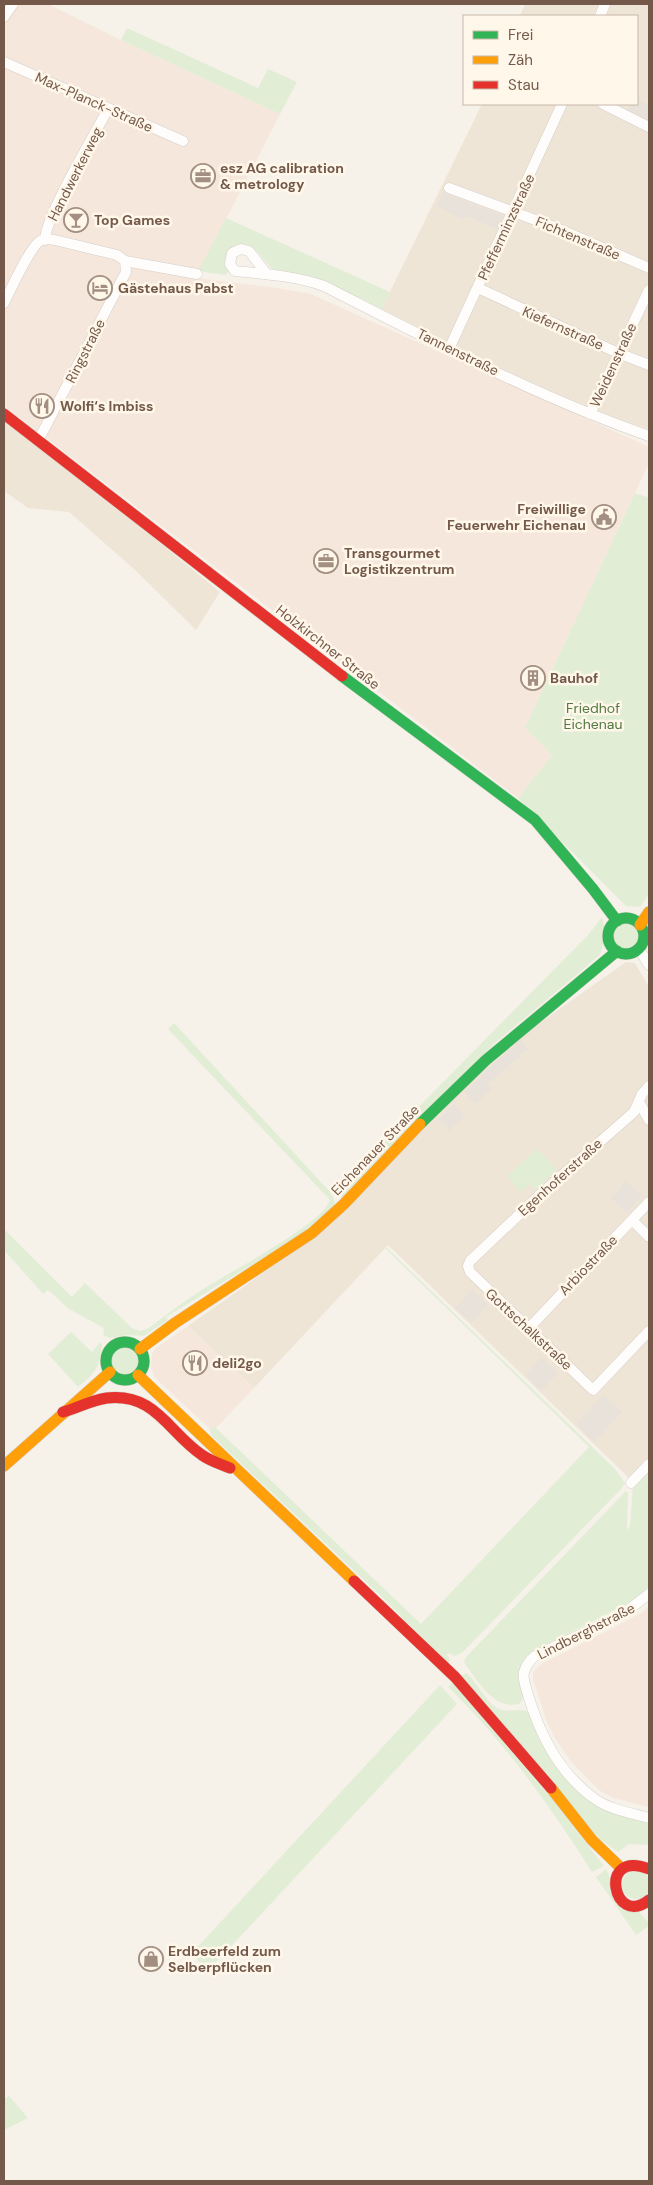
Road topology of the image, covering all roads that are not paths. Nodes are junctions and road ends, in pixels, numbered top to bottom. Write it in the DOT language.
graph roads {
  1 [pos="12,4"];
  2 [pos="4,17"];
  3 [pos="4,62"];
  4 [pos="562,105"];
  5 [pos="605,105"];
  6 [pos="108,109"];
  7 [pos="649,128"];
  8 [pos="184,141"];
  9 [pos="449,188"];
  10 [pos="513,212"];
  11 [pos="45,240"];
  12 [pos="125,261"];
  13 [pos="649,268"];
  14 [pos="266,273"];
  15 [pos="197,274"];
  16 [pos="478,288"];
  17 [pos="649,290"];
  18 [pos="4,303"];
  19 [pos="449,349"];
  20 [pos="618,353"];
  21 [pos="649,365"];
  22 [pos="4,414"];
  23 [pos="590,414"];
  24 [pos="649,436"];
  25 [pos="39,439"];
  26 [pos="649,912"];
  27 [pos="617,921"];
  28 [pos="640,925"];
  29 [pos="639,949"];
  30 [pos="617,951"];
  31 [pos="649,965"];
  32 [pos="649,1086"];
  33 [pos="639,1102"];
  34 [pos="649,1120"];
  35 [pos="649,1202"];
  36 [pos="632,1220"];
  37 [pos="649,1237"];
  38 [pos="468,1266"];
  39 [pos="528,1329"];
  40 [pos="649,1331"];
  41 [pos="140,1349"];
  42 [pos="110,1372"];
  43 [pos="138,1375"];
  44 [pos="63,1412"];
  45 [pos="649,1464"];
  46 [pos="4,1466"];
  47 [pos="239,1472"];
  48 [pos="631,1483"];
  49 [pos="649,1594"];
  50 [pos="649,1818"];
  51 [pos="622,1869"];
  52 [pos="649,1869"];
  53 [pos="648,1903"];
  1 -- 2 [label="street"];
  3 -- 6 [label="street, Max-Planck-Straße"];
  4 -- 10 [label="street, Pfefferminzstraße"];
  5 -- 7 [label="street"];
  6 -- 8 [label="street, Max-Planck-Straße"];
  6 -- 11 [label="street, Handwerkerweg"];
  9 -- 10 [label="street, Fichtenstraße"];
  10 -- 13 [label="street, Fichtenstraße"];
  10 -- 16 [label="street, Pfefferminzstraße"];
  11 -- 12 [label="street"];
  11 -- 18 [label="street"];
  12 -- 15 [label="street"];
  12 -- 25 [label="street, Ringstraße"];
  14 -- 19 [label="street, Tannenstraße"];
  16 -- 19 [label="street, Pfefferminzstraße"];
  16 -- 20 [label="street, Kiefernstraße"];
  17 -- 20 [label="street, Weidenstraße"];
  19 -- 23 [label="street, Tannenstraße"];
  20 -- 21 [label="street, Kiefernstraße"];
  20 -- 23 [label="street, Weidenstraße"];
  22 -- 25 [label="street, Holzkirchner Straße"];
  23 -- 24 [label="street, Tannenstraße"];
  25 -- 27 [label="street, Holzkirchner Straße"];
  26 -- 28 [label="street"];
  27 -- 28 [label="street"];
  27 -- 30 [label="street"];
  28 -- 29 [label="street"];
  29 -- 30 [label="street"];
  29 -- 31 [label="street"];
  30 -- 41 [label="street, Eichenauer Straße"];
  32 -- 33 [label="street, Egenhoferstraße"];
  33 -- 34 [label="street"];
  33 -- 38 [label="street, Egenhoferstraße"];
  35 -- 36 [label="street, Arbiostraße"];
  36 -- 37 [label="street"];
  36 -- 39 [label="street, Arbiostraße"];
  38 -- 39 [label="street, Gottschalkstraße"];
  39 -- 40 [label="street, Gottschalkstraße"];
  41 -- 42 [label="street"];
  41 -- 43 [label="street"];
  42 -- 43 [label="street"];
  42 -- 44 [label="street"];
  43 -- 47 [label="street"];
  44 -- 46 [label="street"];
  44 -- 47 [label="street"];
  45 -- 48 [label="street"];
  47 -- 51 [label="street"];
  49 -- 50 [label="street, Lindberghstraße"];
  51 -- 52 [label="street"];
  51 -- 53 [label="street"];
}
